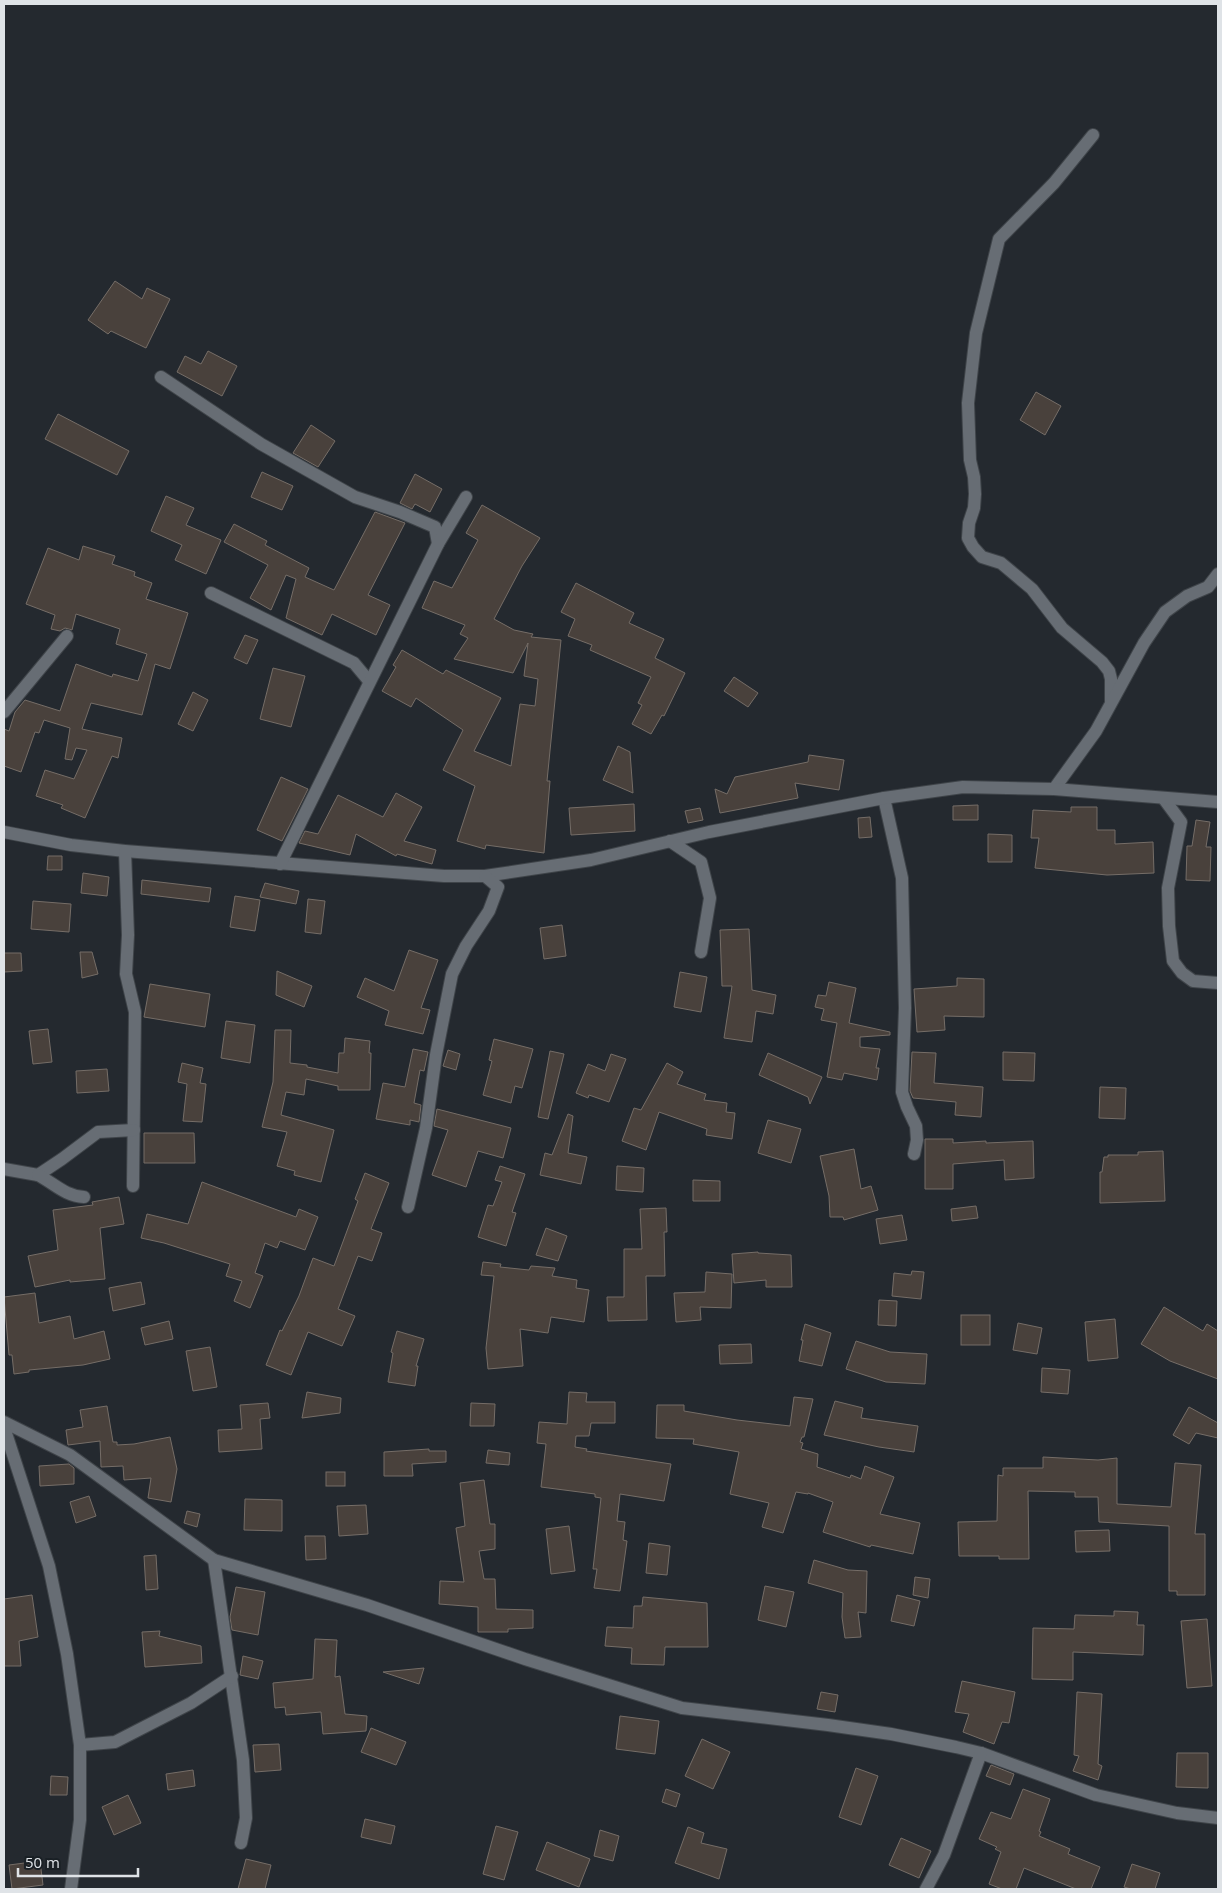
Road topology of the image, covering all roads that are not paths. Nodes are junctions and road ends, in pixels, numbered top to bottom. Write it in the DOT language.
graph roads {
  1 [pos="1094,135"];
  2 [pos="161,376"];
  3 [pos="466,497"];
  4 [pos="438,544"];
  5 [pos="1218,574"];
  6 [pos="211,593"];
  7 [pos="66,636"];
  8 [pos="369,681"];
  9 [pos="1111,701"];
  10 [pos="4,712"];
  11 [pos="1054,789"];
  12 [pos="884,798"];
  13 [pos="1164,799"];
  14 [pos="1218,802"];
  15 [pos="4,832"];
  16 [pos="670,841"];
  17 [pos="125,851"];
  18 [pos="280,864"];
  19 [pos="485,876"];
  20 [pos="701,952"];
  21 [pos="1218,984"];
  22 [pos="134,1130"];
  23 [pos="914,1154"];
  24 [pos="4,1169"];
  25 [pos="38,1175"];
  26 [pos="133,1186"];
  27 [pos="84,1197"];
  28 [pos="408,1208"];
  29 [pos="4,1422"];
  30 [pos="4,1427"];
  31 [pos="214,1560"];
  32 [pos="232,1676"];
  33 [pos="80,1745"];
  34 [pos="981,1753"];
  35 [pos="1218,1818"];
  36 [pos="241,1843"];
  37 [pos="71,1889"];
  38 [pos="926,1889"];
  1 -- 9 [label="street"];
  2 -- 4 [label="street"];
  3 -- 4 [label="street"];
  4 -- 8 [label="street"];
  5 -- 9 [label="street"];
  6 -- 8 [label="street"];
  7 -- 10 [label="street"];
  8 -- 18 [label="street"];
  9 -- 11 [label="street"];
  11 -- 12 [label="street"];
  11 -- 13 [label="street"];
  12 -- 16 [label="street"];
  12 -- 23 [label="street"];
  13 -- 14 [label="street"];
  13 -- 21 [label="street"];
  15 -- 17 [label="street"];
  16 -- 19 [label="street"];
  16 -- 20 [label="street"];
  17 -- 18 [label="street"];
  17 -- 22 [label="street"];
  18 -- 19 [label="street"];
  19 -- 28 [label="street"];
  22 -- 25 [label="street"];
  22 -- 26 [label="street"];
  24 -- 25 [label="street"];
  25 -- 27 [label="street"];
  29 -- 31 [label="street"];
  30 -- 33 [label="street"];
  31 -- 32 [label="street"];
  31 -- 34 [label="street"];
  32 -- 33 [label="street"];
  32 -- 36 [label="street"];
  33 -- 37 [label="street"];
  34 -- 35 [label="street"];
  34 -- 38 [label="street"];
}
